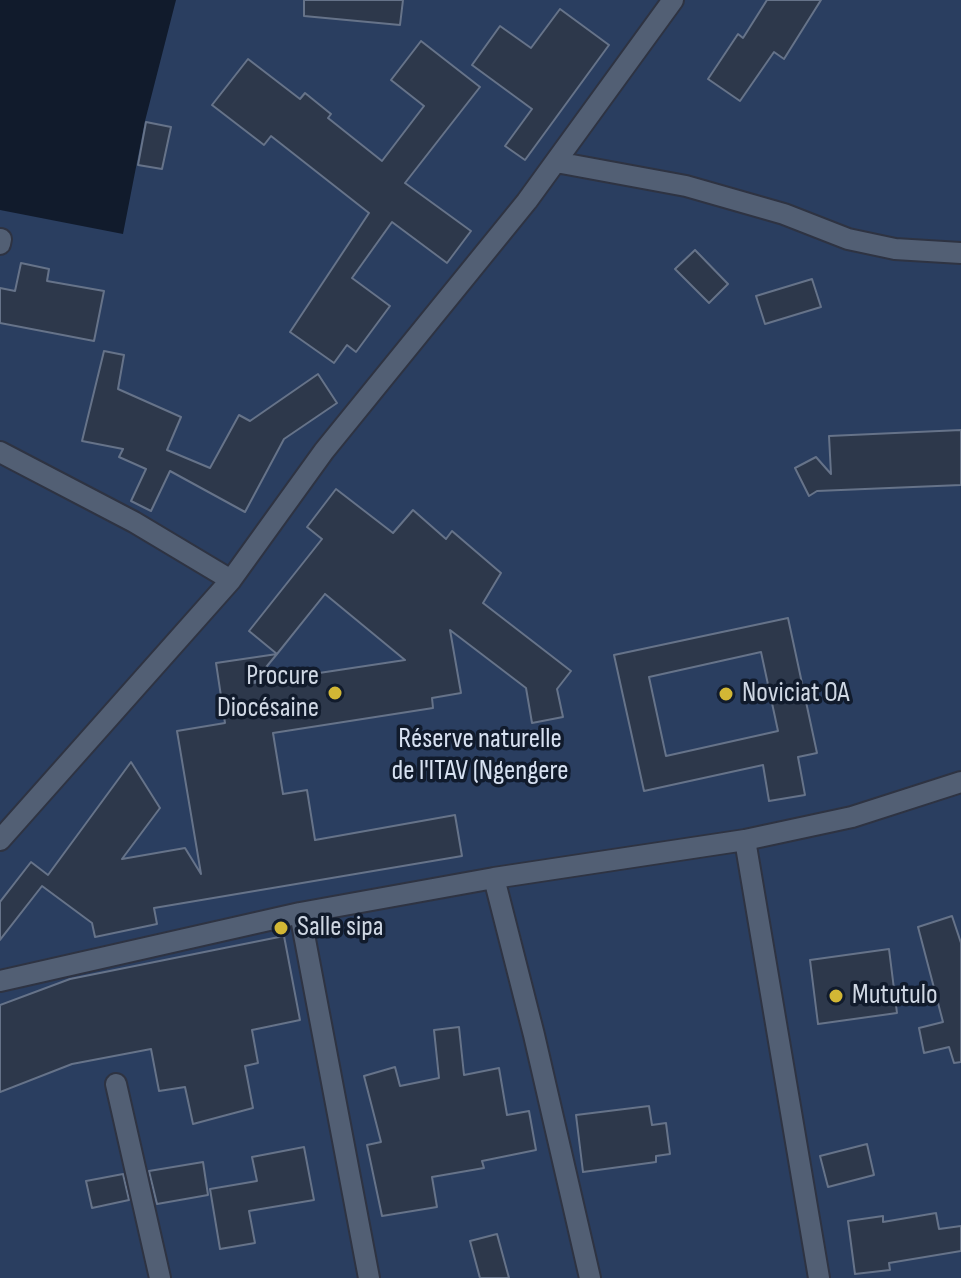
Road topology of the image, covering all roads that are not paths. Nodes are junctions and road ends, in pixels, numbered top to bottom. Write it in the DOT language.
graph roads {
  1 [pos="673,0"];
  2 [pos="556,162"];
  3 [pos="961,253"];
  4 [pos="0,452"];
  5 [pos="231,580"];
  6 [pos="961,782"];
  7 [pos="0,840"];
  8 [pos="745,840"];
  9 [pos="494,878"];
  10 [pos="300,913"];
  11 [pos="0,981"];
  12 [pos="116,1084"];
  13 [pos="160,1278"];
  14 [pos="369,1278"];
  15 [pos="590,1278"];
  16 [pos="819,1278"];
  1 -- 2 [label="street"];
  2 -- 3 [label="street"];
  2 -- 5 [label="street"];
  4 -- 5 [label="street"];
  5 -- 7 [label="street"];
  6 -- 8 [label="street"];
  8 -- 9 [label="street"];
  8 -- 16 [label="street"];
  9 -- 10 [label="street"];
  9 -- 15 [label="street"];
  10 -- 11 [label="street"];
  10 -- 14 [label="street"];
  12 -- 13 [label="street"];
}
